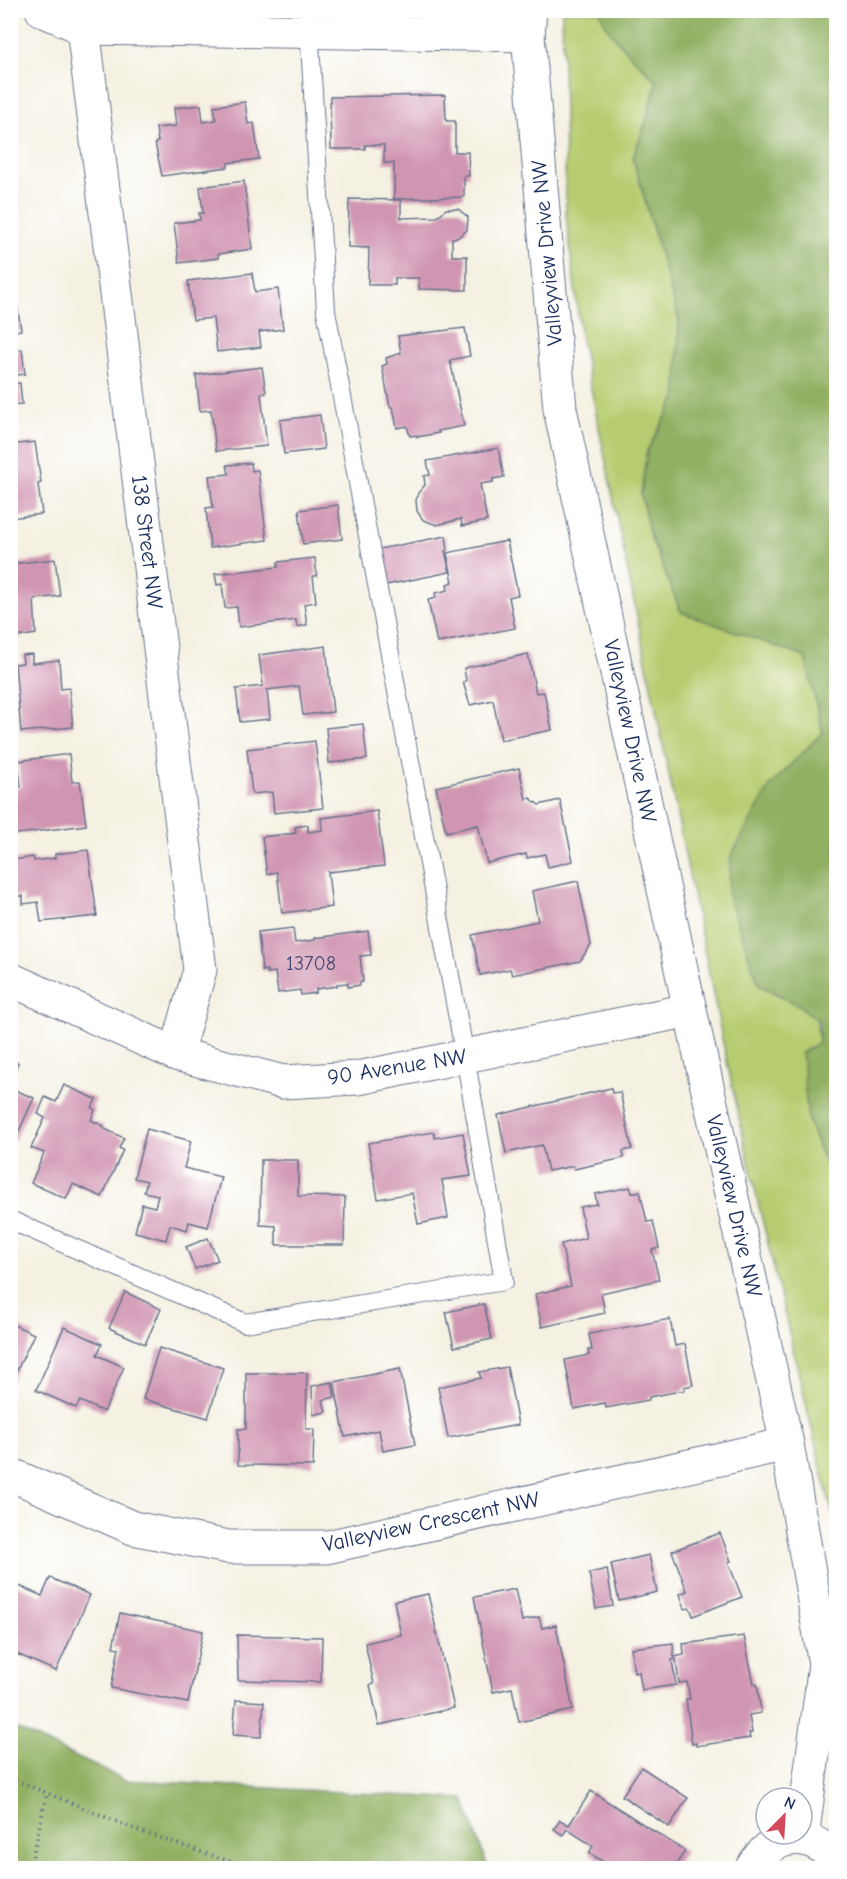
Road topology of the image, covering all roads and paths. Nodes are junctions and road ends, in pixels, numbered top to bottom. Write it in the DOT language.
graph roads {
  1 [pos="42,10"];
  2 [pos="308,21"];
  3 [pos="529,23"];
  4 [pos="83,28"];
  5 [pos="10,979"];
  6 [pos="690,1010"];
  7 [pos="176,1054"];
  8 [pos="465,1056"];
  9 [pos="10,1220"];
  10 [pos="787,1444"];
  11 [pos="10,1474"];
  12 [pos="10,1778"];
  13 [pos="809,1786"];
  14 [pos="47,1793"];
  15 [pos="814,1842"];
  16 [pos="770,1846"];
  17 [pos="837,1862"];
  18 [pos="30,1869"];
  19 [pos="249,1869"];
  20 [pos="752,1869"];
  1 -- 4 [label="street"];
  2 -- 3 [label="street"];
  2 -- 4 [label="street"];
  2 -- 8 [label="lane"];
  3 -- 6 [label="street, Valleyview Drive NW"];
  4 -- 7 [label="street, 138 Street NW"];
  5 -- 7 [label="street, 90 Avenue NW"];
  6 -- 8 [label="street, 90 Avenue NW"];
  6 -- 10 [label="street, Valleyview Drive NW"];
  7 -- 8 [label="street, 90 Avenue NW"];
  8 -- 9 [label="lane"];
  10 -- 11 [label="street, Valleyview Crescent NW"];
  10 -- 13 [label="street, Valleyview Drive NW"];
  12 -- 14 [label="path"];
  14 -- 18 [label="path"];
  14 -- 19 [label="path"];
  15 -- 17 [label="street"];
  16 -- 20 [label="street"];
}
